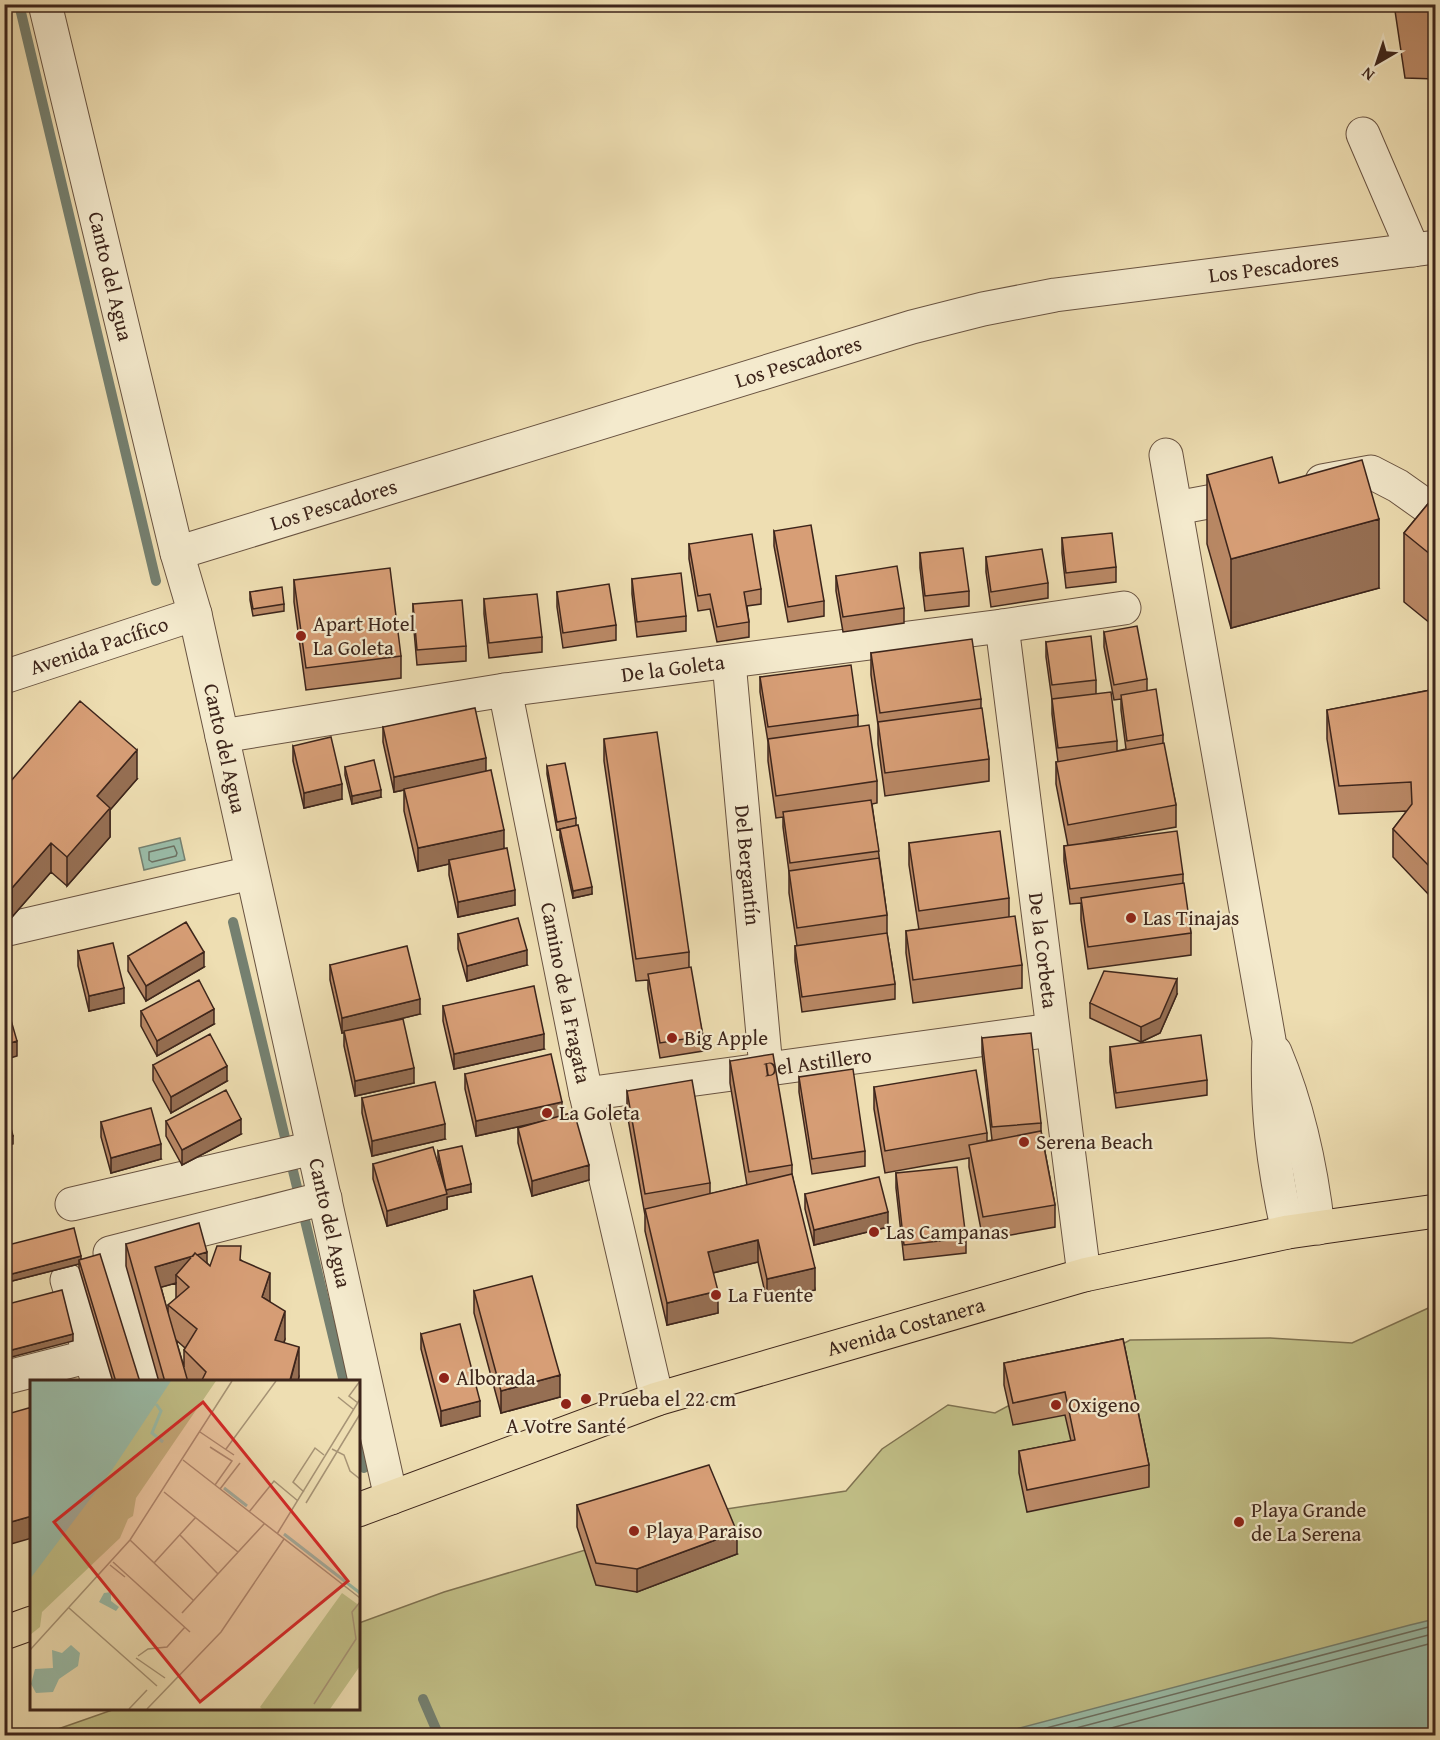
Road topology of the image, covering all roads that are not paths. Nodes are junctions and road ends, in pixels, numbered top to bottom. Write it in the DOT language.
graph roads {
  1 [pos="45,4"];
  2 [pos="1363,134"];
  3 [pos="1424,249"];
  4 [pos="1166,455"];
  5 [pos="1176,508"];
  6 [pos="1436,513"];
  7 [pos="177,553"];
  8 [pos="1124,608"];
  9 [pos="195,614"];
  10 [pos="1002,626"];
  11 [pos="729,662"];
  12 [pos="4,677"];
  13 [pos="505,690"];
  14 [pos="222,735"];
  15 [pos="251,873"];
  16 [pos="4,930"];
  17 [pos="1052,1030"];
  18 [pos="765,1068"];
  19 [pos="586,1094"];
  20 [pos="297,1152"];
  21 [pos="309,1202"];
  22 [pos="72,1204"];
  23 [pos="1436,1211"];
  24 [pos="1303,1230"];
  25 [pos="1084,1275"];
  26 [pos="67,1280"];
  27 [pos="94,1369"];
  28 [pos="4,1378"];
  29 [pos="149,1380"];
  30 [pos="358,1380"];
  31 [pos="360,1386"];
  32 [pos="657,1399"];
  33 [pos="391,1498"];
  34 [pos="360,1509"];
  35 [pos="30,1624"];
  36 [pos="4,1633"];
  1 -- 7 [label="street, Canto del Agua"];
  2 -- 3 [label="street"];
  3 -- 7 [label="street, Los Pescadores"];
  4 -- 5 [label="street"];
  5 -- 6 [label="street"];
  5 -- 24 [label="street"];
  7 -- 9 [label="street, Canto del Agua"];
  8 -- 10 [label="street, De la Goleta"];
  9 -- 12 [label="street, Avenida Pacífico"];
  9 -- 14 [label="street, Canto del Agua"];
  10 -- 11 [label="street, De la Goleta"];
  10 -- 17 [label="street, De la Corbeta"];
  11 -- 13 [label="street, De la Goleta"];
  11 -- 18 [label="street, Del Bergantín"];
  13 -- 14 [label="street, De la Goleta"];
  13 -- 19 [label="street, Camino de la Fragata"];
  14 -- 15 [label="street, Canto del Agua"];
  15 -- 16 [label="street"];
  15 -- 20 [label="street, Canto del Agua"];
  17 -- 18 [label="street, Del Astillero"];
  17 -- 25 [label="street, De la Corbeta"];
  18 -- 19 [label="street, Del Astillero"];
  19 -- 32 [label="street, Camino de la Fragata"];
  20 -- 21 [label="street, Canto del Agua"];
  20 -- 22 [label="street"];
  21 -- 29 [label="street"];
  21 -- 30 [label="street, Canto del Agua"];
  23 -- 24 [label="main road, Avenida Costanera"];
  24 -- 25 [label="main road, Avenida Costanera"];
  25 -- 32 [label="main road, Avenida Costanera"];
  26 -- 27 [label="street"];
  27 -- 28 [label="street"];
  31 -- 33 [label="street, Canto del Agua"];
  32 -- 33 [label="main road, Avenida Costanera"];
  33 -- 34 [label="main road, Avenida Costanera"];
  35 -- 36 [label="main road"];
}
